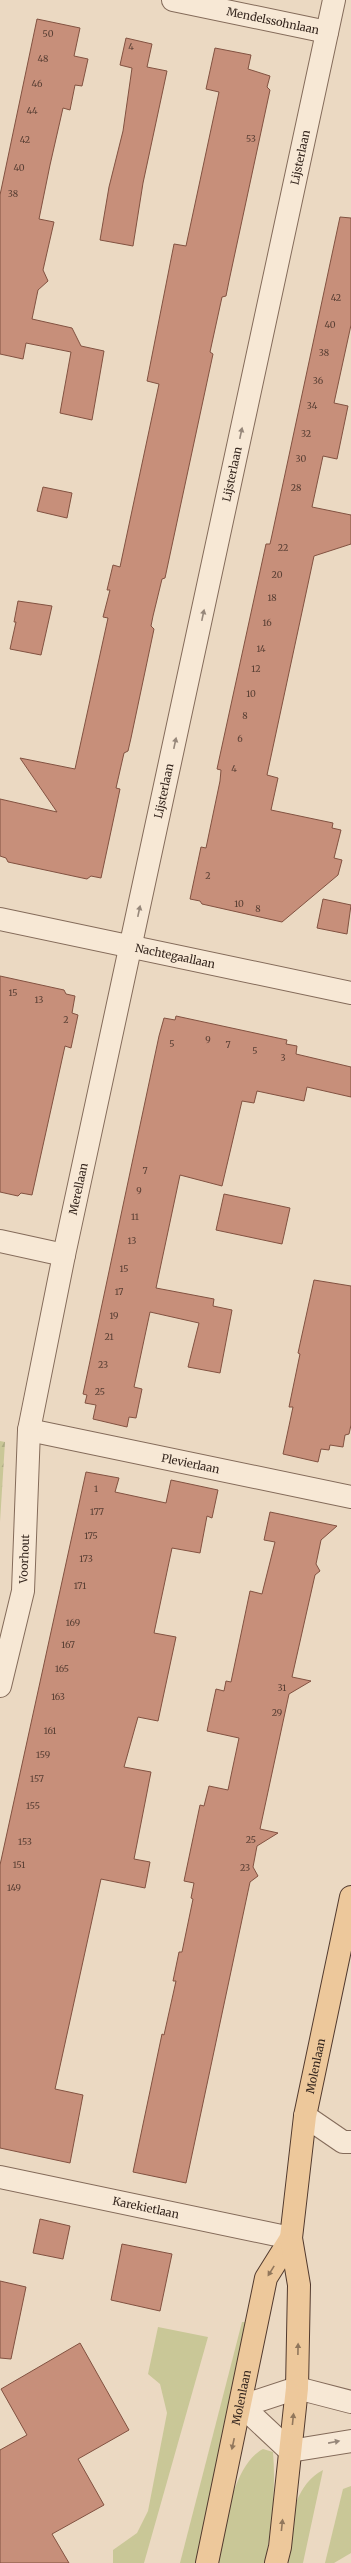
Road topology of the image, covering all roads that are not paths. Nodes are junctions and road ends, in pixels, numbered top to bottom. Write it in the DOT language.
graph roads {
  1 [pos="173,0"];
  2 [pos="334,0"];
  3 [pos="327,32"];
  4 [pos="0,920"];
  5 [pos="131,949"];
  6 [pos="351,993"];
  7 [pos="0,1241"];
  8 [pos="64,1255"];
  9 [pos="29,1430"];
  10 [pos="351,1497"];
  11 [pos="0,1686"];
  12 [pos="351,1897"];
  13 [pos="305,2116"];
  14 [pos="351,2142"];
  15 [pos="0,2177"];
  16 [pos="292,2238"];
  17 [pos="297,2388"];
  18 [pos="351,2402"];
  19 [pos="242,2406"];
  20 [pos="351,2441"];
  21 [pos="290,2451"];
  22 [pos="207,2563"];
  23 [pos="276,2563"];
  1 -- 3 [label="street, Mendelssohnlaan"];
  2 -- 3 [label="street, Lijsterlaan"];
  5 -- 3 [label="street, Lijsterlaan, one-way"];
  4 -- 5 [label="street, Nachtegaallaan"];
  5 -- 6 [label="street, Nachtegaallaan"];
  5 -- 8 [label="street, Merellaan"];
  7 -- 8 [label="street"];
  8 -- 9 [label="street, Merellaan"];
  9 -- 10 [label="street, Plevierlaan"];
  9 -- 11 [label="street, Voorhout"];
  12 -- 13 [label="main road, Molenlaan"];
  13 -- 14 [label="street"];
  13 -- 16 [label="main road, Molenlaan"];
  15 -- 16 [label="street, Karekietlaan"];
  17 -- 16 [label="main road, Molenlaan, one-way"];
  16 -- 19 [label="main road, Molenlaan, one-way"];
  17 -- 18 [label="street"];
  17 -- 19 [label="street"];
  21 -- 17 [label="main road, Molenlaan, one-way"];
  19 -- 21 [label="street"];
  19 -- 22 [label="main road, Molenlaan, one-way"];
  21 -- 20 [label="street, one-way"];
  23 -- 21 [label="main road, Molenlaan, one-way"];
}
